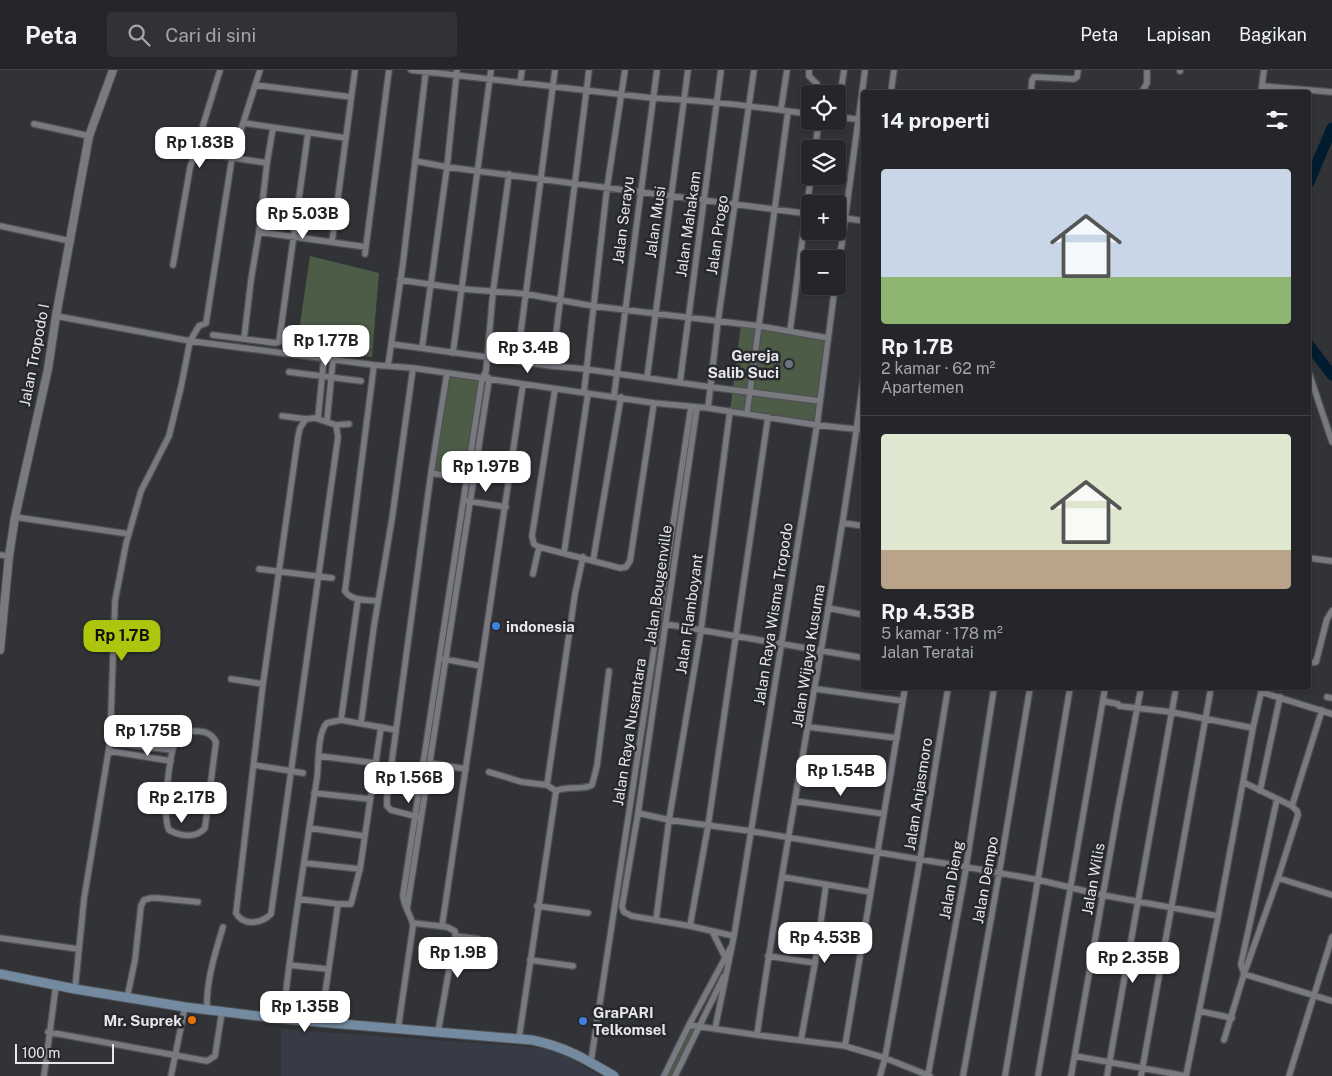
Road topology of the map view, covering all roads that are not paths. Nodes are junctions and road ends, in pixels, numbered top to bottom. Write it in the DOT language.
graph roads {
  1 [pos="113,70"];
  2 [pos="220,70"];
  3 [pos="260,70"];
  4 [pos="355,70"];
  5 [pos="389,70"];
  6 [pos="411,70"];
  7 [pos="491,70"];
  8 [pos="522,70"];
  9 [pos="555,70"];
  10 [pos="589,70"];
  11 [pos="625,70"];
  12 [pos="657,70"];
  13 [pos="688,70"];
  14 [pos="720,70"];
  15 [pos="754,70"];
  16 [pos="787,70"];
  17 [pos="809,70"];
  18 [pos="844,70"];
  19 [pos="865,70"];
  20 [pos="894,70"];
  21 [pos="1078,70"];
  22 [pos="1147,70"];
  23 [pos="1264,70"];
  24 [pos="426,71"];
  25 [pos="456,72"];
  26 [pos="1036,73"];
  27 [pos="490,79"];
  28 [pos="520,82"];
  29 [pos="255,85"];
  30 [pos="817,85"];
  31 [pos="842,85"];
  32 [pos="553,87"];
  33 [pos="1261,89"];
  34 [pos="863,90"];
  35 [pos="891,90"];
  36 [pos="1031,90"];
  37 [pos="1143,90"];
  38 [pos="1285,90"];
  39 [pos="586,91"];
  40 [pos="1311,91"];
  41 [pos="1332,92"];
  42 [pos="622,95"];
  43 [pos="352,97"];
  44 [pos="652,98"];
  45 [pos="685,100"];
  46 [pos="715,104"];
  47 [pos="748,106"];
  48 [pos="781,109"];
  49 [pos="788,111"];
  50 [pos="801,113"];
  51 [pos="846,118"];
  52 [pos="860,120"];
  53 [pos="244,123"];
  54 [pos="34,124"];
  55 [pos="273,128"];
  56 [pos="308,133"];
  57 [pos="89,136"];
  58 [pos="346,138"];
  59 [pos="194,152"];
  60 [pos="232,158"];
  61 [pos="415,161"];
  62 [pos="266,163"];
  63 [pos="447,167"];
  64 [pos="478,171"];
  65 [pos="510,174"];
  66 [pos="541,178"];
  67 [pos="574,184"];
  68 [pos="608,188"];
  69 [pos="640,193"];
  70 [pos="671,196"];
  71 [pos="704,201"];
  72 [pos="734,204"];
  73 [pos="776,209"];
  74 [pos="846,211"];
  75 [pos="801,213"];
  76 [pos="846,218"];
  77 [pos="861,221"];
  78 [pos="0,226"];
  79 [pos="259,232"];
  80 [pos="294,236"];
  81 [pos="804,240"];
  82 [pos="70,241"];
  83 [pos="332,242"];
  84 [pos="366,247"];
  85 [pos="365,254"];
  86 [pos="173,265"];
  87 [pos="400,280"];
  88 [pos="431,285"];
  89 [pos="463,289"];
  90 [pos="493,292"];
  91 [pos="526,294"];
  92 [pos="834,295"];
  93 [pos="560,299"];
  94 [pos="593,306"];
  95 [pos="624,309"];
  96 [pos="655,313"];
  97 [pos="56,316"];
  98 [pos="688,317"];
  99 [pos="718,321"];
  100 [pos="206,323"];
  101 [pos="759,326"];
  102 [pos="790,331"];
  103 [pos="213,334"];
  104 [pos="828,338"];
  105 [pos="244,339"];
  106 [pos="190,341"];
  107 [pos="212,343"];
  108 [pos="391,344"];
  109 [pos="422,348"];
  110 [pos="453,353"];
  111 [pos="487,357"];
  112 [pos="324,358"];
  113 [pos="333,360"];
  114 [pos="517,361"];
  115 [pos="374,365"];
  116 [pos="388,366"];
  117 [pos="552,366"];
  118 [pos="413,368"];
  119 [pos="585,369"];
  120 [pos="486,371"];
  121 [pos="289,372"];
  122 [pos="447,374"];
  123 [pos="617,374"];
  124 [pos="322,377"];
  125 [pos="331,378"];
  126 [pos="482,378"];
  127 [pos="647,378"];
  128 [pos="489,380"];
  129 [pos="361,381"];
  130 [pos="680,382"];
  131 [pos="523,384"];
  132 [pos="710,387"];
  133 [pos="555,389"];
  134 [pos="1312,389"];
  135 [pos="750,392"];
  136 [pos="586,393"];
  137 [pos="617,397"];
  138 [pos="820,401"];
  139 [pos="654,403"];
  140 [pos="708,406"];
  141 [pos="695,408"];
  142 [pos="730,411"];
  143 [pos="747,413"];
  144 [pos="861,415"];
  145 [pos="282,416"];
  146 [pos="768,417"];
  147 [pos="318,418"];
  148 [pos="306,419"];
  149 [pos="327,421"];
  150 [pos="349,424"];
  151 [pos="817,424"];
  152 [pos="336,425"];
  153 [pos="860,429"];
  154 [pos="1332,442"];
  155 [pos="431,473"];
  156 [pos="467,479"];
  157 [pos="467,501"];
  158 [pos="506,507"];
  159 [pos="15,517"];
  160 [pos="843,523"];
  161 [pos="861,526"];
  162 [pos="129,534"];
  163 [pos="539,547"];
  164 [pos="564,553"];
  165 [pos="0,555"];
  166 [pos="9,556"];
  167 [pos="583,558"];
  168 [pos="1311,558"];
  169 [pos="593,561"];
  170 [pos="1332,561"];
  171 [pos="259,569"];
  172 [pos="279,572"];
  173 [pos="533,574"];
  174 [pos="319,577"];
  175 [pos="332,578"];
  176 [pos="358,599"];
  177 [pos="378,601"];
  178 [pos="828,608"];
  179 [pos="1332,611"];
  180 [pos="861,614"];
  181 [pos="665,624"];
  182 [pos="701,630"];
  183 [pos="736,636"];
  184 [pos="781,644"];
  185 [pos="0,650"];
  186 [pos="822,651"];
  187 [pos="443,658"];
  188 [pos="861,658"];
  189 [pos="1311,662"];
  190 [pos="481,666"];
  191 [pos="609,671"];
  192 [pos="231,679"];
  193 [pos="262,684"];
  194 [pos="816,689"];
  195 [pos="905,690"];
  196 [pos="948,690"];
  197 [pos="994,690"];
  198 [pos="1030,690"];
  199 [pos="1070,690"];
  200 [pos="1105,690"];
  201 [pos="1141,690"];
  202 [pos="1176,690"];
  203 [pos="1211,690"];
  204 [pos="1262,690"];
  205 [pos="1280,697"];
  206 [pos="903,701"];
  207 [pos="1103,701"];
  208 [pos="1138,708"];
  209 [pos="1322,710"];
  210 [pos="1171,712"];
  211 [pos="1332,714"];
  212 [pos="341,720"];
  213 [pos="1205,720"];
  214 [pos="362,723"];
  215 [pos="381,727"];
  216 [pos="809,728"];
  217 [pos="1253,728"];
  218 [pos="396,730"];
  219 [pos="897,738"];
  220 [pos="110,742"];
  221 [pos="172,750"];
  222 [pos="109,751"];
  223 [pos="319,756"];
  224 [pos="171,761"];
  225 [pos="375,763"];
  226 [pos="430,763"];
  227 [pos="254,765"];
  228 [pos="466,769"];
  229 [pos="291,771"];
  230 [pos="489,772"];
  231 [pos="303,773"];
  232 [pos="1243,782"];
  233 [pos="547,785"];
  234 [pos="556,790"];
  235 [pos="1260,791"];
  236 [pos="314,793"];
  237 [pos="369,799"];
  238 [pos="1277,799"];
  239 [pos="796,801"];
  240 [pos="1292,806"];
  241 [pos="638,813"];
  242 [pos="884,814"];
  243 [pos="414,816"];
  244 [pos="422,818"];
  245 [pos="669,820"];
  246 [pos="708,826"];
  247 [pos="309,828"];
  248 [pos="750,831"];
  249 [pos="364,836"];
  250 [pos="788,838"];
  251 [pos="878,854"];
  252 [pos="920,860"];
  253 [pos="304,863"];
  254 [pos="966,867"];
  255 [pos="360,869"];
  256 [pos="1000,874"];
  257 [pos="783,877"];
  258 [pos="1278,878"];
  259 [pos="1039,880"];
  260 [pos="826,885"];
  261 [pos="1070,887"];
  262 [pos="870,892"];
  263 [pos="1102,895"];
  264 [pos="1332,895"];
  265 [pos="299,899"];
  266 [pos="198,902"];
  267 [pos="1138,902"];
  268 [pos="338,904"];
  269 [pos="537,906"];
  270 [pos="1172,908"];
  271 [pos="407,909"];
  272 [pos="588,912"];
  273 [pos="1218,916"];
  274 [pos="656,920"];
  275 [pos="413,922"];
  276 [pos="442,926"];
  277 [pos="690,926"];
  278 [pos="223,927"];
  279 [pos="712,931"];
  280 [pos="455,936"];
  281 [pos="734,936"];
  282 [pos="1332,937"];
  283 [pos="0,938"];
  284 [pos="479,939"];
  285 [pos="732,945"];
  286 [pos="78,949"];
  287 [pos="768,956"];
  288 [pos="725,957"];
  289 [pos="530,960"];
  290 [pos="815,963"];
  291 [pos="289,965"];
  292 [pos="573,966"];
  293 [pos="729,968"];
  294 [pos="327,969"];
  295 [pos="0,974"];
  296 [pos="1244,974"];
  297 [pos="56,986"];
  298 [pos="74,989"];
  299 [pos="1315,996"];
  300 [pos="127,998"];
  301 [pos="1332,1001"];
  302 [pos="184,1007"];
  303 [pos="207,1009"];
  304 [pos="222,1011"];
  305 [pos="1199,1011"];
  306 [pos="1232,1018"];
  307 [pos="284,1019"];
  308 [pos="321,1022"];
  309 [pos="689,1024"];
  310 [pos="699,1026"];
  311 [pos="398,1029"];
  312 [pos="714,1029"];
  313 [pos="48,1032"];
  314 [pos="438,1032"];
  315 [pos="757,1035"];
  316 [pos="519,1038"];
  317 [pos="801,1040"];
  318 [pos="1224,1040"];
  319 [pos="845,1046"];
  320 [pos="175,1054"];
  321 [pos="885,1055"];
  322 [pos="1074,1056"];
  323 [pos="591,1062"];
  324 [pos="1109,1062"];
  325 [pos="1142,1068"];
  326 [pos="676,1074"];
  327 [pos="925,1075"];
  328 [pos="44,1076"];
  329 [pos="171,1076"];
  330 [pos="614,1076"];
  331 [pos="664,1076"];
  332 [pos="682,1076"];
  333 [pos="880,1076"];
  334 [pos="963,1076"];
  335 [pos="1005,1076"];
  336 [pos="1038,1076"];
  337 [pos="1071,1076"];
  338 [pos="1107,1076"];
  339 [pos="1141,1076"];
  340 [pos="1186,1076"];
  341 [pos="1289,1076"];
  1 -- 57 [label="street, Jalan Tropodo I"];
  2 -- 59 [label="street"];
  3 -- 29 [label="street"];
  4 -- 43 [label="street"];
  5 -- 84 [label="street"];
  6 -- 24 [label="street"];
  7 -- 27 [label="street"];
  8 -- 28 [label="street"];
  9 -- 32 [label="street"];
  10 -- 39 [label="street"];
  11 -- 42 [label="street"];
  12 -- 44 [label="street, Jalan Serayu"];
  13 -- 45 [label="street, Jalan Musi"];
  14 -- 46 [label="street, Jalan Mahakam"];
  15 -- 47 [label="street, Jalan Progo"];
  16 -- 48 [label="street"];
  17 -- 30 [label="street"];
  18 -- 31 [label="street"];
  19 -- 34 [label="street"];
  20 -- 35 [label="street"];
  21 -- 26 [label="street"];
  22 -- 37 [label="street"];
  23 -- 33 [label="street"];
  24 -- 25 [label="street"];
  24 -- 61 [label="street"];
  25 -- 27 [label="street"];
  25 -- 63 [label="street"];
  26 -- 36 [label="street"];
  27 -- 28 [label="street"];
  27 -- 64 [label="street"];
  28 -- 32 [label="street"];
  29 -- 43 [label="street"];
  29 -- 53 [label="street"];
  32 -- 39 [label="street"];
  32 -- 66 [label="street"];
  33 -- 38 [label="street"];
  39 -- 42 [label="street"];
  39 -- 67 [label="street"];
  40 -- 41 [label="street"];
  42 -- 44 [label="street"];
  42 -- 68 [label="street"];
  43 -- 58 [label="street"];
  44 -- 45 [label="street"];
  44 -- 69 [label="street, Jalan Serayu"];
  45 -- 46 [label="street"];
  45 -- 70 [label="street, Jalan Musi"];
  46 -- 47 [label="street"];
  46 -- 71 [label="street, Jalan Mahakam"];
  47 -- 48 [label="street"];
  47 -- 72 [label="street, Jalan Progo"];
  48 -- 49 [label="street"];
  49 -- 50 [label="street"];
  49 -- 73 [label="street"];
  51 -- 52 [label="street"];
  52 -- 74 [label="street"];
  53 -- 55 [label="street"];
  53 -- 60 [label="street"];
  54 -- 57 [label="street"];
  55 -- 56 [label="street"];
  55 -- 62 [label="street"];
  56 -- 58 [label="street"];
  56 -- 80 [label="street"];
  57 -- 82 [label="street, Jalan Tropodo I"];
  58 -- 83 [label="street"];
  59 -- 60 [label="street"];
  59 -- 86 [label="street"];
  60 -- 62 [label="street"];
  60 -- 100 [label="street"];
  61 -- 63 [label="street"];
  61 -- 87 [label="street"];
  62 -- 79 [label="street"];
  63 -- 64 [label="street"];
  63 -- 88 [label="street"];
  64 -- 65 [label="street"];
  64 -- 89 [label="street"];
  65 -- 66 [label="street"];
  65 -- 90 [label="street"];
  66 -- 67 [label="street"];
  66 -- 91 [label="street"];
  67 -- 68 [label="street"];
  67 -- 93 [label="street"];
  68 -- 69 [label="street"];
  68 -- 94 [label="street"];
  69 -- 70 [label="street"];
  69 -- 95 [label="street, Jalan Serayu"];
  70 -- 71 [label="street"];
  70 -- 96 [label="street, Jalan Musi"];
  71 -- 72 [label="street"];
  71 -- 98 [label="street, Jalan Mahakam"];
  72 -- 73 [label="street"];
  72 -- 99 [label="street, Jalan Progo"];
  73 -- 75 [label="street"];
  73 -- 101 [label="street"];
  76 -- 77 [label="street"];
  78 -- 82 [label="street"];
  79 -- 80 [label="street"];
  79 -- 105 [label="street"];
  80 -- 83 [label="street"];
  80 -- 105 [label="street"];
  81 -- 102 [label="street"];
  82 -- 97 [label="street, Jalan Tropodo I"];
  83 -- 84 [label="street"];
  84 -- 85 [label="street"];
  87 -- 88 [label="street"];
  87 -- 108 [label="street"];
  88 -- 89 [label="street"];
  88 -- 109 [label="street"];
  89 -- 90 [label="street"];
  89 -- 110 [label="street"];
  90 -- 91 [label="street"];
  90 -- 111 [label="street"];
  91 -- 93 [label="street"];
  91 -- 114 [label="street"];
  92 -- 104 [label="street, Jalan Raya Wisma Tropodo"];
  93 -- 94 [label="street"];
  93 -- 117 [label="street"];
  94 -- 95 [label="street"];
  94 -- 119 [label="street"];
  95 -- 96 [label="street"];
  95 -- 123 [label="street, Jalan Serayu"];
  96 -- 98 [label="street"];
  96 -- 127 [label="street, Jalan Musi"];
  97 -- 106 [label="street"];
  97 -- 159 [label="street, Jalan Tropodo I"];
  98 -- 99 [label="street"];
  98 -- 130 [label="street, Jalan Mahakam"];
  99 -- 101 [label="street"];
  99 -- 132 [label="street, Jalan Progo"];
  100 -- 103 [label="street"];
  100 -- 106 [label="street"];
  101 -- 102 [label="street"];
  101 -- 135 [label="street"];
  102 -- 104 [label="street"];
  103 -- 105 [label="street"];
  103 -- 107 [label="street"];
  104 -- 138 [label="street, Jalan Raya Wisma Tropodo"];
  106 -- 107 [label="street"];
  106 -- 162 [label="street"];
  107 -- 112 [label="street"];
  108 -- 109 [label="street"];
  108 -- 116 [label="street"];
  109 -- 110 [label="street"];
  110 -- 111 [label="street"];
  111 -- 114 [label="street"];
  111 -- 120 [label="street"];
  112 -- 113 [label="street"];
  112 -- 124 [label="street"];
  113 -- 115 [label="street"];
  113 -- 125 [label="street"];
  114 -- 117 [label="street"];
  115 -- 116 [label="street"];
  115 -- 176 [label="street"];
  116 -- 118 [label="street"];
  117 -- 119 [label="street"];
  118 -- 122 [label="street"];
  118 -- 177 [label="street"];
  119 -- 123 [label="street"];
  119 -- 136 [label="street"];
  120 -- 126 [label="street"];
  120 -- 128 [label="street"];
  121 -- 124 [label="street"];
  122 -- 126 [label="street"];
  122 -- 155 [label="street"];
  123 -- 127 [label="street"];
  123 -- 137 [label="street, Jalan Serayu"];
  124 -- 125 [label="street"];
  124 -- 147 [label="street"];
  125 -- 129 [label="street"];
  125 -- 149 [label="street"];
  126 -- 128 [label="street"];
  126 -- 156 [label="street"];
  127 -- 130 [label="street"];
  128 -- 131 [label="street"];
  128 -- 157 [label="street"];
  130 -- 132 [label="street"];
  131 -- 133 [label="street"];
  131 -- 158 [label="street"];
  132 -- 135 [label="street"];
  132 -- 140 [label="street, Jalan Progo"];
  133 -- 136 [label="street"];
  133 -- 163 [label="street"];
  134 -- 154 [label="street"];
  135 -- 138 [label="street"];
  135 -- 143 [label="street"];
  136 -- 137 [label="street"];
  136 -- 164 [label="street"];
  137 -- 139 [label="street"];
  137 -- 169 [label="street, Jalan Serayu"];
  138 -- 151 [label="street, Jalan Raya Wisma Tropodo"];
  139 -- 141 [label="street"];
  139 -- 169 [label="street"];
  140 -- 141 [label="street"];
  140 -- 142 [label="street"];
  141 -- 181 [label="street, Jalan Bougenville"];
  141 -- 323 [label="street, Jalan Raya Nusantara"];
  142 -- 143 [label="street"];
  142 -- 182 [label="street, Jalan Flamboyant"];
  143 -- 146 [label="street"];
  144 -- 153 [label="street, Jalan Wijaya Kusuma"];
  145 -- 148 [label="street"];
  146 -- 151 [label="street"];
  146 -- 183 [label="street"];
  147 -- 148 [label="street"];
  147 -- 149 [label="street"];
  148 -- 172 [label="street"];
  149 -- 152 [label="street"];
  150 -- 152 [label="street"];
  151 -- 153 [label="street"];
  151 -- 184 [label="street, Jalan Raya Wisma Tropodo"];
  152 -- 174 [label="street"];
  153 -- 160 [label="street, Jalan Wijaya Kusuma"];
  155 -- 156 [label="street"];
  155 -- 218 [label="street"];
  156 -- 157 [label="street"];
  157 -- 158 [label="street"];
  157 -- 187 [label="street"];
  158 -- 190 [label="street"];
  159 -- 162 [label="street"];
  159 -- 166 [label="street, Jalan Tropodo I"];
  160 -- 161 [label="street"];
  160 -- 178 [label="street, Jalan Wijaya Kusuma"];
  162 -- 220 [label="street"];
  163 -- 164 [label="street"];
  163 -- 173 [label="street"];
  164 -- 167 [label="street"];
  165 -- 166 [label="street"];
  166 -- 185 [label="street, Jalan Tropodo I"];
  167 -- 169 [label="street"];
  167 -- 233 [label="street"];
  168 -- 170 [label="street"];
  171 -- 172 [label="street"];
  172 -- 174 [label="street"];
  172 -- 193 [label="street"];
  174 -- 175 [label="street"];
  174 -- 229 [label="street"];
  176 -- 177 [label="street"];
  176 -- 212 [label="street"];
  177 -- 214 [label="street"];
  178 -- 180 [label="street"];
  178 -- 186 [label="street, Jalan Wijaya Kusuma"];
  179 -- 189 [label="street"];
  181 -- 182 [label="street"];
  181 -- 241 [label="street, Jalan Bougenville"];
  182 -- 183 [label="street"];
  182 -- 245 [label="street, Jalan Flamboyant"];
  183 -- 184 [label="street"];
  183 -- 246 [label="street"];
  184 -- 186 [label="street"];
  184 -- 248 [label="street, Jalan Raya Wisma Tropodo"];
  186 -- 188 [label="street"];
  186 -- 194 [label="street, Jalan Wijaya Kusuma"];
  187 -- 190 [label="street"];
  187 -- 226 [label="street"];
  187 -- 243 [label="street"];
  190 -- 228 [label="street"];
  191 -- 234 [label="street"];
  192 -- 193 [label="street"];
  193 -- 227 [label="street"];
  194 -- 206 [label="street"];
  194 -- 216 [label="street, Jalan Wijaya Kusuma"];
  195 -- 206 [label="street"];
  196 -- 252 [label="street, Jalan Anjasmoro"];
  197 -- 254 [label="street, Jalan Dieng"];
  198 -- 256 [label="street, Jalan Dempo"];
  199 -- 259 [label="street"];
  200 -- 207 [label="street"];
  201 -- 208 [label="street, Jalan Wilis"];
  202 -- 210 [label="street"];
  203 -- 213 [label="street"];
  204 -- 205 [label="street"];
  204 -- 217 [label="street"];
  205 -- 209 [label="street"];
  205 -- 235 [label="street"];
  206 -- 219 [label="street"];
  207 -- 208 [label="street"];
  207 -- 261 [label="street"];
  208 -- 210 [label="street"];
  208 -- 263 [label="street, Jalan Wilis"];
  209 -- 211 [label="street"];
  209 -- 240 [label="street"];
  210 -- 213 [label="street"];
  210 -- 267 [label="street"];
  212 -- 214 [label="street"];
  212 -- 223 [label="street"];
  213 -- 217 [label="street"];
  213 -- 270 [label="street"];
  214 -- 215 [label="street"];
  215 -- 218 [label="street"];
  215 -- 225 [label="street"];
  216 -- 219 [label="street"];
  216 -- 239 [label="street, Jalan Wijaya Kusuma"];
  217 -- 232 [label="street"];
  218 -- 243 [label="street"];
  219 -- 242 [label="street"];
  220 -- 221 [label="street"];
  220 -- 222 [label="street"];
  221 -- 224 [label="street"];
  221 -- 224 [label="street"];
  222 -- 224 [label="street"];
  222 -- 286 [label="street"];
  223 -- 225 [label="street"];
  223 -- 236 [label="street"];
  225 -- 237 [label="street"];
  226 -- 228 [label="street"];
  226 -- 244 [label="street"];
  227 -- 229 [label="street"];
  227 -- 229 [label="street"];
  228 -- 276 [label="street"];
  229 -- 231 [label="street"];
  230 -- 233 [label="street"];
  232 -- 235 [label="street"];
  232 -- 273 [label="street"];
  233 -- 234 [label="street"];
  234 -- 269 [label="street"];
  235 -- 238 [label="street"];
  236 -- 237 [label="street"];
  236 -- 247 [label="street"];
  237 -- 249 [label="street"];
  238 -- 240 [label="street"];
  238 -- 296 [label="street"];
  239 -- 242 [label="street"];
  239 -- 250 [label="street, Jalan Wijaya Kusuma"];
  240 -- 258 [label="street"];
  241 -- 245 [label="street"];
  241 -- 274 [label="street, Jalan Bougenville"];
  242 -- 251 [label="street"];
  243 -- 244 [label="street"];
  243 -- 271 [label="street"];
  244 -- 271 [label="street"];
  245 -- 246 [label="street"];
  245 -- 274 [label="street, Jalan Flamboyant"];
  246 -- 248 [label="street"];
  246 -- 277 [label="street"];
  247 -- 249 [label="street"];
  247 -- 253 [label="street"];
  248 -- 250 [label="street"];
  248 -- 281 [label="street, Jalan Raya Wisma Tropodo"];
  249 -- 255 [label="street"];
  250 -- 251 [label="street"];
  250 -- 257 [label="street, Jalan Wijaya Kusuma"];
  251 -- 252 [label="street"];
  251 -- 262 [label="street"];
  252 -- 254 [label="street"];
  252 -- 321 [label="street, Jalan Anjasmoro"];
  253 -- 255 [label="street"];
  253 -- 265 [label="street"];
  254 -- 256 [label="street"];
  254 -- 327 [label="street, Jalan Dieng"];
  255 -- 268 [label="street"];
  256 -- 259 [label="street"];
  256 -- 334 [label="street, Jalan Dempo"];
  257 -- 260 [label="street"];
  257 -- 287 [label="street, Jalan Wijaya Kusuma"];
  258 -- 264 [label="street"];
  258 -- 296 [label="street"];
  259 -- 261 [label="street"];
  259 -- 335 [label="street"];
  260 -- 262 [label="street"];
  260 -- 290 [label="street"];
  261 -- 263 [label="street"];
  261 -- 336 [label="street"];
  262 -- 319 [label="street"];
  263 -- 267 [label="street"];
  263 -- 322 [label="street, Jalan Wilis"];
  265 -- 268 [label="street"];
  265 -- 291 [label="street"];
  266 -- 300 [label="street"];
  267 -- 270 [label="street"];
  267 -- 324 [label="street"];
  268 -- 294 [label="street"];
  269 -- 272 [label="street"];
  269 -- 289 [label="street"];
  270 -- 273 [label="street"];
  270 -- 325 [label="street"];
  271 -- 275 [label="street"];
  273 -- 305 [label="street"];
  274 -- 277 [label="street"];
  275 -- 276 [label="street"];
  275 -- 311 [label="street"];
  276 -- 280 [label="street"];
  277 -- 279 [label="street"];
  278 -- 303 [label="street"];
  279 -- 281 [label="street"];
  279 -- 288 [label="street"];
  280 -- 284 [label="street"];
  280 -- 314 [label="street"];
  281 -- 285 [label="street, Jalan Raya Wisma Tropodo"];
  282 -- 299 [label="street"];
  283 -- 286 [label="street"];
  285 -- 288 [label="street"];
  285 -- 293 [label="street"];
  286 -- 298 [label="street"];
  287 -- 290 [label="street"];
  287 -- 315 [label="street, Jalan Wijaya Kusuma"];
  288 -- 309 [label="street"];
  289 -- 292 [label="street"];
  289 -- 316 [label="street"];
  290 -- 317 [label="street"];
  291 -- 294 [label="street"];
  291 -- 307 [label="street"];
  293 -- 310 [label="street"];
  293 -- 312 [label="street"];
  294 -- 308 [label="street"];
  295 -- 297 [label="main road"];
  296 -- 299 [label="street"];
  296 -- 306 [label="street"];
  297 -- 298 [label="main road"];
  297 -- 313 [label="street"];
  298 -- 300 [label="main road"];
  299 -- 301 [label="street"];
  299 -- 341 [label="street"];
  300 -- 302 [label="main road"];
  302 -- 303 [label="main road"];
  302 -- 320 [label="street"];
  303 -- 304 [label="main road"];
  304 -- 307 [label="main road"];
  304 -- 320 [label="street"];
  305 -- 306 [label="street"];
  305 -- 340 [label="street"];
  306 -- 318 [label="street"];
  307 -- 308 [label="main road"];
  308 -- 311 [label="main road"];
  309 -- 310 [label="street"];
  309 -- 331 [label="street"];
  310 -- 312 [label="street"];
  310 -- 326 [label="street"];
  311 -- 314 [label="main road"];
  312 -- 315 [label="street"];
  313 -- 320 [label="street"];
  313 -- 328 [label="street"];
  314 -- 316 [label="main road"];
  315 -- 317 [label="street"];
  316 -- 323 [label="main road"];
  317 -- 319 [label="street"];
  319 -- 321 [label="street"];
  320 -- 329 [label="street"];
  321 -- 327 [label="street"];
  321 -- 333 [label="street, Jalan Anjasmoro"];
  322 -- 324 [label="street"];
  322 -- 337 [label="street, Jalan Wilis"];
  323 -- 330 [label="main road"];
  324 -- 325 [label="street"];
  324 -- 338 [label="street"];
  325 -- 339 [label="street"];
  325 -- 340 [label="street"];
  326 -- 332 [label="street"];
}
